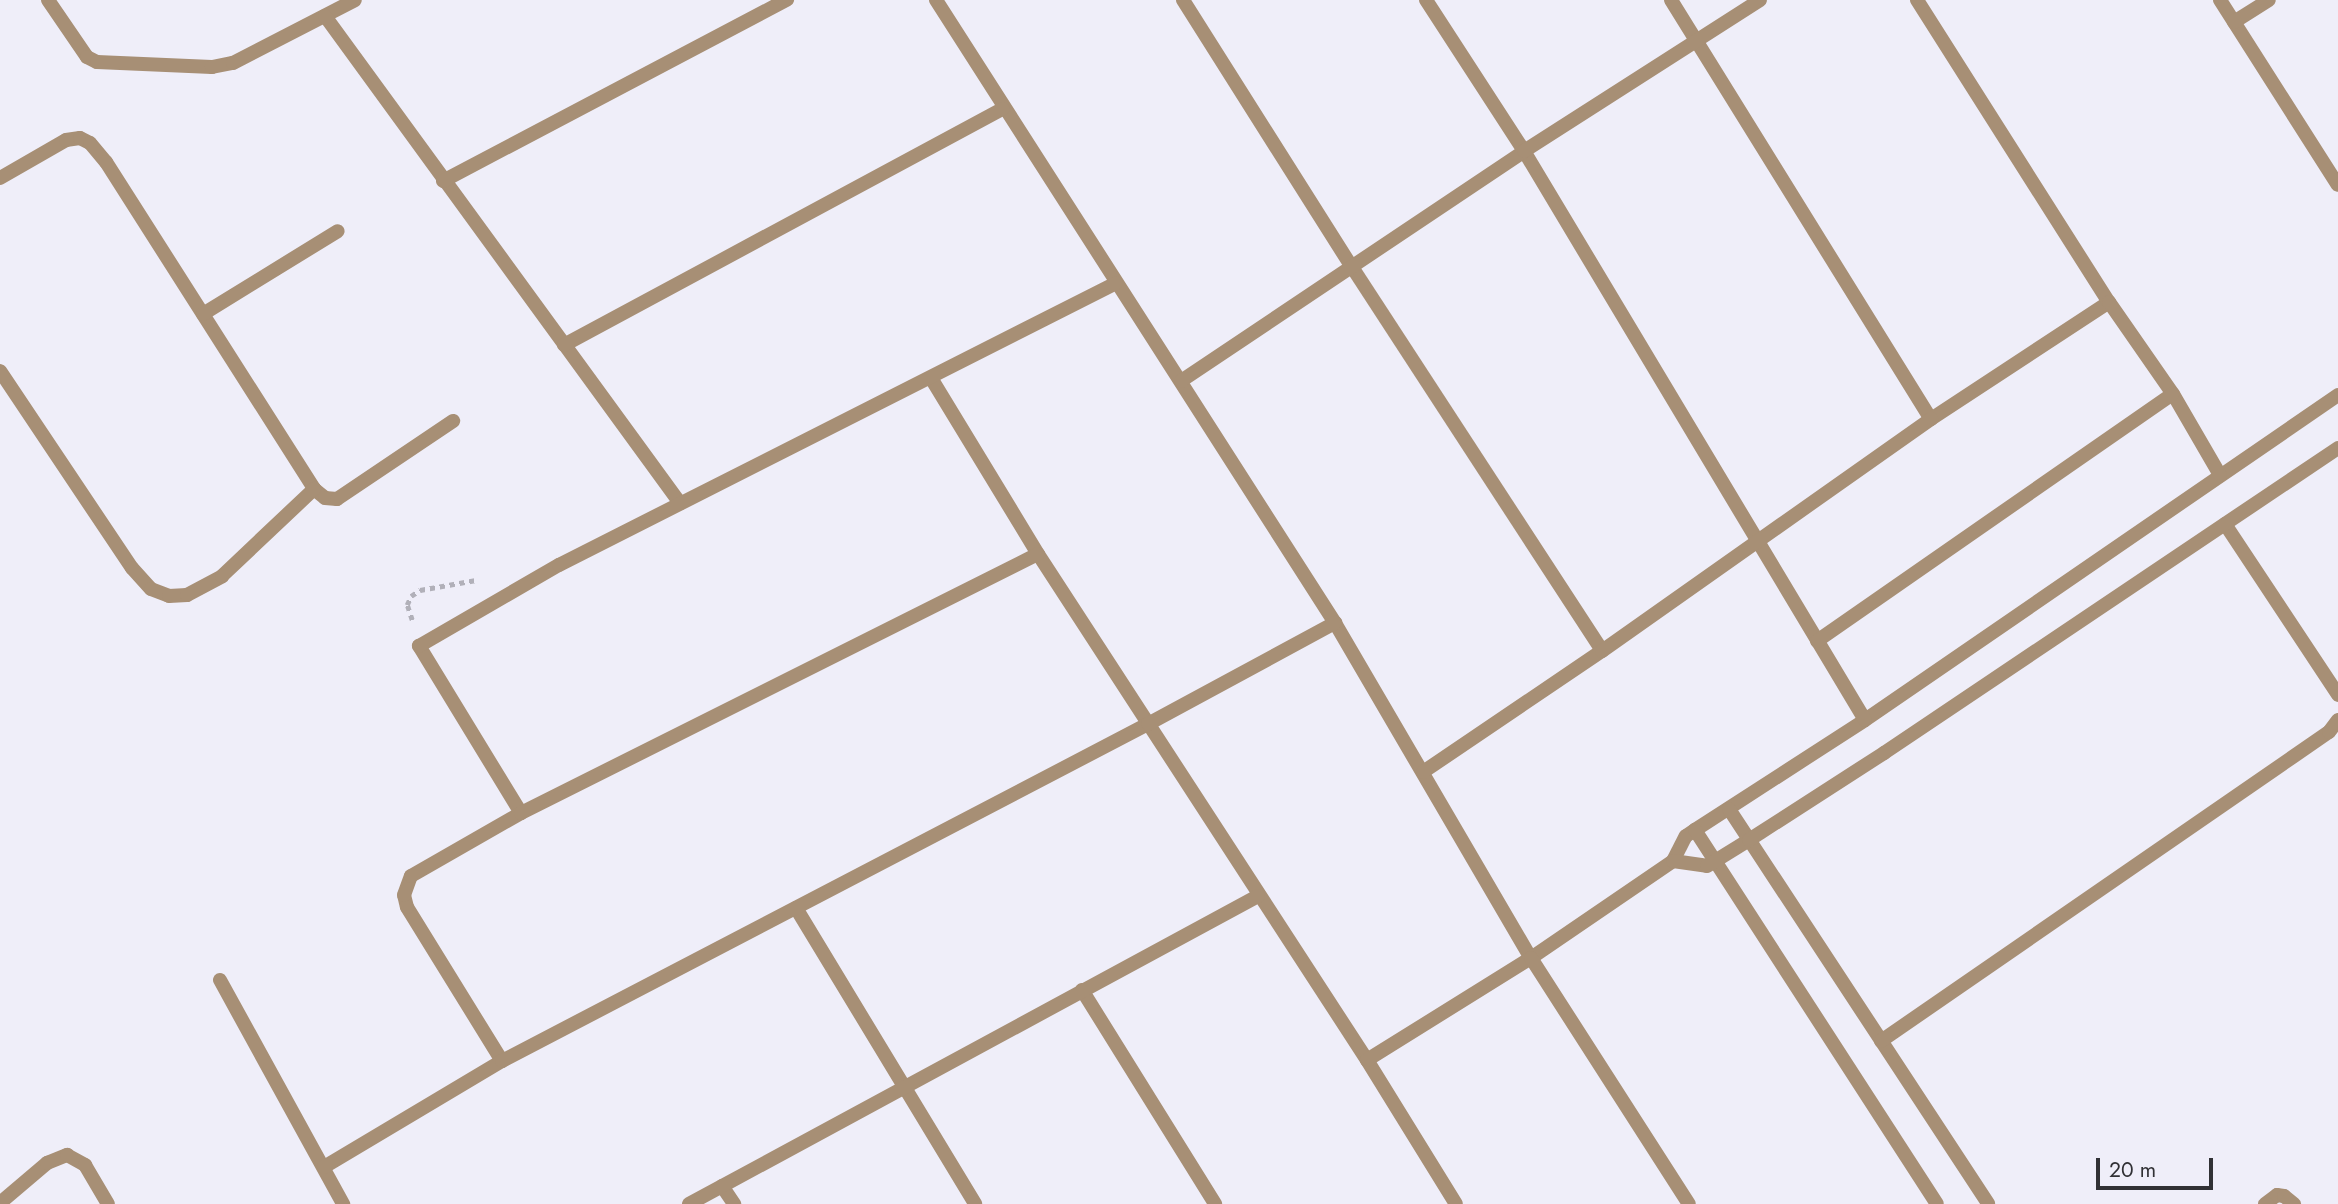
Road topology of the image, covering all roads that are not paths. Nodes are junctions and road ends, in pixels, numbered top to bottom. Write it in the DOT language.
graph roads {
  1 [pos="48,0"];
  2 [pos="355,0"];
  3 [pos="787,0"];
  4 [pos="936,0"];
  5 [pos="1183,0"];
  6 [pos="1426,0"];
  7 [pos="1671,0"];
  8 [pos="1760,0"];
  9 [pos="1917,0"];
  10 [pos="2220,0"];
  11 [pos="2269,0"];
  12 [pos="325,16"];
  13 [pos="2234,22"];
  14 [pos="1697,40"];
  15 [pos="1003,109"];
  16 [pos="1524,151"];
  17 [pos="0,178"];
  18 [pos="443,181"];
  19 [pos="2338,185"];
  20 [pos="338,232"];
  21 [pos="1352,267"];
  22 [pos="1116,283"];
  23 [pos="2109,302"];
  24 [pos="203,314"];
  25 [pos="565,345"];
  26 [pos="0,371"];
  27 [pos="931,378"];
  28 [pos="1181,380"];
  29 [pos="2173,394"];
  30 [pos="2338,395"];
  31 [pos="1931,419"];
  32 [pos="453,421"];
  33 [pos="2338,448"];
  34 [pos="2220,475"];
  35 [pos="314,489"];
  36 [pos="680,503"];
  37 [pos="2225,524"];
  38 [pos="1758,543"];
  39 [pos="1038,554"];
  40 [pos="1335,623"];
  41 [pos="1817,641"];
  42 [pos="1602,651"];
  43 [pos="2338,695"];
  44 [pos="1865,720"];
  45 [pos="2338,720"];
  46 [pos="1148,724"];
  47 [pos="1423,772"];
  48 [pos="1729,809"];
  49 [pos="521,813"];
  50 [pos="1695,830"];
  51 [pos="1749,840"];
  52 [pos="1673,861"];
  53 [pos="1714,862"];
  54 [pos="1258,896"];
  55 [pos="796,908"];
  56 [pos="1531,958"];
  57 [pos="220,980"];
  58 [pos="1082,990"];
  59 [pos="1881,1041"];
  60 [pos="1367,1060"];
  61 [pos="502,1061"];
  62 [pos="902,1088"];
  63 [pos="324,1167"];
  64 [pos="722,1186"];
  65 [pos="0,1203"];
  66 [pos="108,1204"];
  67 [pos="343,1204"];
  68 [pos="689,1204"];
  69 [pos="734,1204"];
  70 [pos="975,1204"];
  71 [pos="1215,1204"];
  72 [pos="1456,1204"];
  73 [pos="1689,1204"];
  74 [pos="1937,1204"];
  75 [pos="1988,1204"];
  76 [pos="2265,1204"];
  77 [pos="2294,1204"];
  1 -- 12 [label="street"];
  2 -- 12 [label="street"];
  3 -- 18 [label="street"];
  4 -- 15 [label="street"];
  5 -- 21 [label="street"];
  6 -- 16 [label="street"];
  7 -- 14 [label="street"];
  8 -- 14 [label="street"];
  9 -- 23 [label="street"];
  10 -- 13 [label="street"];
  11 -- 13 [label="street"];
  12 -- 18 [label="street"];
  13 -- 19 [label="street"];
  14 -- 16 [label="street"];
  14 -- 31 [label="street"];
  15 -- 22 [label="street"];
  15 -- 25 [label="street"];
  16 -- 21 [label="street"];
  16 -- 38 [label="street"];
  17 -- 24 [label="street"];
  18 -- 25 [label="street"];
  20 -- 24 [label="street"];
  21 -- 28 [label="street"];
  21 -- 42 [label="street"];
  22 -- 27 [label="street"];
  22 -- 28 [label="street"];
  23 -- 29 [label="street"];
  23 -- 31 [label="street"];
  24 -- 35 [label="street"];
  25 -- 36 [label="street"];
  26 -- 35 [label="street"];
  27 -- 36 [label="street"];
  27 -- 39 [label="street"];
  28 -- 40 [label="street"];
  29 -- 34 [label="street"];
  29 -- 41 [label="street"];
  30 -- 34 [label="street"];
  31 -- 38 [label="street"];
  32 -- 35 [label="street"];
  33 -- 37 [label="street"];
  34 -- 44 [label="street"];
  36 -- 49 [label="street"];
  37 -- 43 [label="street"];
  37 -- 51 [label="street"];
  38 -- 41 [label="street"];
  38 -- 42 [label="street"];
  39 -- 46 [label="street"];
  39 -- 49 [label="street"];
  40 -- 46 [label="street"];
  40 -- 47 [label="street"];
  41 -- 44 [label="street"];
  42 -- 47 [label="street"];
  44 -- 48 [label="street"];
  45 -- 59 [label="street"];
  46 -- 54 [label="street"];
  46 -- 55 [label="street"];
  47 -- 56 [label="street"];
  48 -- 50 [label="street"];
  48 -- 51 [label="street"];
  49 -- 61 [label="street"];
  50 -- 52 [label="street"];
  50 -- 53 [label="street"];
  51 -- 53 [label="street"];
  51 -- 59 [label="street"];
  52 -- 53 [label="street"];
  52 -- 56 [label="street"];
  53 -- 74 [label="street"];
  54 -- 58 [label="street"];
  54 -- 60 [label="street"];
  55 -- 61 [label="street"];
  55 -- 62 [label="street"];
  56 -- 60 [label="street"];
  56 -- 73 [label="street"];
  57 -- 63 [label="street"];
  58 -- 62 [label="street"];
  58 -- 71 [label="street"];
  59 -- 75 [label="street"];
  60 -- 72 [label="street"];
  61 -- 63 [label="street"];
  62 -- 64 [label="street"];
  62 -- 70 [label="street"];
  63 -- 67 [label="street"];
  64 -- 68 [label="street"];
  64 -- 69 [label="street"];
  65 -- 66 [label="street"];
  76 -- 77 [label="street"];
}
